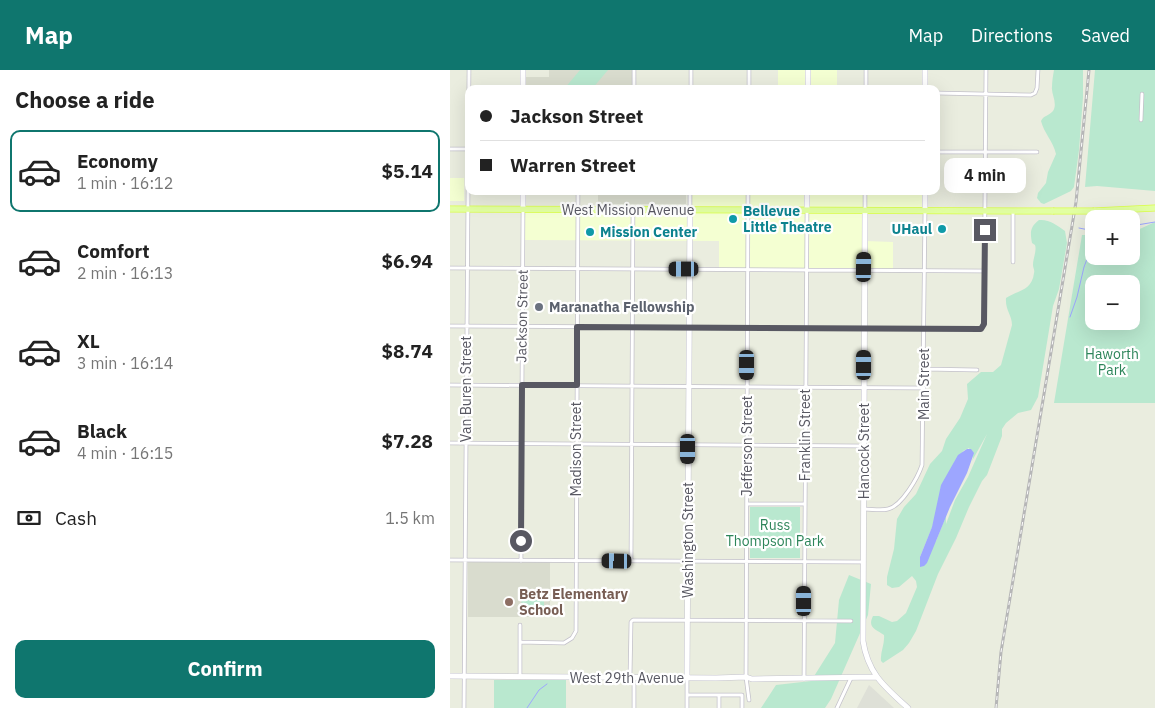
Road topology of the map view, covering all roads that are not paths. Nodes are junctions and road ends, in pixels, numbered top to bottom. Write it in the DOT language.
graph roads {
  1 [pos="469,70"];
  2 [pos="524,70"];
  3 [pos="634,70"];
  4 [pos="691,70"];
  5 [pos="749,70"];
  6 [pos="808,70"];
  7 [pos="866,70"];
  8 [pos="926,70"];
  9 [pos="986,70"];
  10 [pos="1038,70"];
  11 [pos="469,85"];
  12 [pos="524,85"];
  13 [pos="634,85"];
  14 [pos="691,85"];
  15 [pos="749,85"];
  16 [pos="808,85"];
  17 [pos="866,85"];
  18 [pos="925,85"];
  19 [pos="940,93"];
  20 [pos="986,94"];
  21 [pos="1142,94"];
  22 [pos="1141,120"];
  23 [pos="450,149"];
  24 [pos="465,149"];
  25 [pos="940,152"];
  26 [pos="985,152"];
  27 [pos="1037,152"];
  28 [pos="468,195"];
  29 [pos="523,195"];
  30 [pos="578,195"];
  31 [pos="690,195"];
  32 [pos="748,195"];
  33 [pos="807,195"];
  34 [pos="865,195"];
  35 [pos="925,195"];
  36 [pos="1155,208"];
  37 [pos="450,209"];
  38 [pos="468,209"];
  39 [pos="523,209"];
  40 [pos="578,209"];
  41 [pos="633,210"];
  42 [pos="690,210"];
  43 [pos="748,210"];
  44 [pos="807,210"];
  45 [pos="865,211"];
  46 [pos="925,211"];
  47 [pos="985,212"];
  48 [pos="1013,212"];
  49 [pos="1014,262"];
  50 [pos="450,268"];
  51 [pos="467,268"];
  52 [pos="523,268"];
  53 [pos="578,269"];
  54 [pos="633,269"];
  55 [pos="690,269"];
  56 [pos="747,270"];
  57 [pos="806,270"];
  58 [pos="864,270"];
  59 [pos="925,271"];
  60 [pos="984,271"];
  61 [pos="450,326"];
  62 [pos="467,327"];
  63 [pos="522,327"];
  64 [pos="577,327"];
  65 [pos="632,328"];
  66 [pos="689,328"];
  67 [pos="747,328"];
  68 [pos="806,329"];
  69 [pos="864,329"];
  70 [pos="924,329"];
  71 [pos="924,369"];
  72 [pos="977,370"];
  73 [pos="450,385"];
  74 [pos="466,385"];
  75 [pos="522,385"];
  76 [pos="577,385"];
  77 [pos="632,386"];
  78 [pos="689,386"];
  79 [pos="806,386"];
  80 [pos="747,387"];
  81 [pos="864,387"];
  82 [pos="924,388"];
  83 [pos="450,443"];
  84 [pos="466,443"];
  85 [pos="521,443"];
  86 [pos="576,444"];
  87 [pos="631,444"];
  88 [pos="688,444"];
  89 [pos="747,445"];
  90 [pos="805,445"];
  91 [pos="863,446"];
  92 [pos="747,504"];
  93 [pos="805,504"];
  94 [pos="863,509"];
  95 [pos="450,560"];
  96 [pos="465,560"];
  97 [pos="521,561"];
  98 [pos="576,561"];
  99 [pos="631,561"];
  100 [pos="688,562"];
  101 [pos="746,562"];
  102 [pos="805,562"];
  103 [pos="863,562"];
  104 [pos="687,620"];
  105 [pos="746,620"];
  106 [pos="804,620"];
  107 [pos="851,621"];
  108 [pos="520,625"];
  109 [pos="520,642"];
  110 [pos="450,676"];
  111 [pos="465,676"];
  112 [pos="520,677"];
  113 [pos="746,677"];
  114 [pos="876,677"];
  115 [pos="632,678"];
  116 [pos="687,678"];
  117 [pos="851,678"];
  118 [pos="804,679"];
  119 [pos="687,695"];
  120 [pos="719,695"];
  121 [pos="749,700"];
  122 [pos="464,708"];
  123 [pos="634,708"];
  124 [pos="687,708"];
  125 [pos="719,708"];
  126 [pos="742,708"];
  127 [pos="837,708"];
  128 [pos="908,708"];
  1 -- 11 [label="street, Van Buren Street"];
  2 -- 12 [label="street"];
  3 -- 13 [label="street"];
  4 -- 14 [label="street"];
  5 -- 15 [label="street"];
  6 -- 16 [label="street"];
  7 -- 17 [label="street"];
  8 -- 18 [label="street"];
  9 -- 20 [label="street"];
  10 -- 20 [label="street"];
  19 -- 20 [label="street"];
  20 -- 26 [label="street"];
  21 -- 22 [label="street"];
  23 -- 24 [label="street"];
  25 -- 26 [label="street"];
  26 -- 27 [label="street"];
  26 -- 47 [label="street"];
  28 -- 38 [label="street, Van Buren Street"];
  29 -- 39 [label="street, Jackson Street"];
  30 -- 40 [label="street, Madison Street"];
  31 -- 42 [label="street, Washington Street"];
  32 -- 43 [label="street, Jefferson Street"];
  33 -- 44 [label="street, Franklin Street"];
  34 -- 45 [label="street, Hancock Street"];
  35 -- 46 [label="street, Main Street"];
  36 -- 48 [label="main road, West Mission Avenue, bridge"];
  37 -- 38 [label="main road, West Mission Avenue"];
  38 -- 39 [label="main road, West Mission Avenue"];
  38 -- 51 [label="street, Van Buren Street"];
  39 -- 40 [label="main road, West Mission Avenue"];
  39 -- 52 [label="street, Jackson Street"];
  40 -- 41 [label="main road, West Mission Avenue"];
  40 -- 53 [label="street, Madison Street"];
  41 -- 42 [label="main road, West Mission Avenue"];
  41 -- 54 [label="street"];
  42 -- 43 [label="main road, West Mission Avenue"];
  42 -- 55 [label="street, Washington Street"];
  43 -- 44 [label="main road, West Mission Avenue"];
  43 -- 56 [label="street, Jefferson Street"];
  44 -- 45 [label="main road, West Mission Avenue"];
  44 -- 57 [label="street, Franklin Street"];
  45 -- 46 [label="main road, West Mission Avenue"];
  45 -- 58 [label="street, Hancock Street"];
  46 -- 47 [label="main road, West Mission Avenue"];
  46 -- 59 [label="street, Main Street"];
  47 -- 48 [label="main road, West Mission Avenue"];
  47 -- 60 [label="street"];
  48 -- 49 [label="street"];
  50 -- 51 [label="street"];
  51 -- 52 [label="street"];
  51 -- 62 [label="street, Van Buren Street"];
  52 -- 53 [label="street"];
  52 -- 63 [label="street, Jackson Street"];
  53 -- 54 [label="street"];
  53 -- 64 [label="street, Madison Street"];
  54 -- 55 [label="street"];
  54 -- 65 [label="street"];
  55 -- 56 [label="street"];
  55 -- 66 [label="street, Washington Street"];
  56 -- 57 [label="street"];
  56 -- 67 [label="street, Jefferson Street"];
  57 -- 58 [label="street"];
  57 -- 68 [label="street, Franklin Street"];
  58 -- 59 [label="street"];
  58 -- 69 [label="street, Hancock Street"];
  59 -- 60 [label="street"];
  59 -- 70 [label="street, Main Street"];
  60 -- 70 [label="street"];
  61 -- 62 [label="street"];
  62 -- 63 [label="street"];
  62 -- 74 [label="street, Van Buren Street"];
  63 -- 64 [label="street"];
  63 -- 75 [label="street, Jackson Street"];
  64 -- 65 [label="street"];
  64 -- 76 [label="street, Madison Street"];
  65 -- 66 [label="street"];
  65 -- 77 [label="street"];
  66 -- 67 [label="street"];
  66 -- 78 [label="street, Washington Street"];
  67 -- 68 [label="street"];
  67 -- 80 [label="street, Jefferson Street"];
  68 -- 69 [label="street"];
  68 -- 79 [label="street, Franklin Street"];
  69 -- 70 [label="street"];
  69 -- 81 [label="street, Hancock Street"];
  70 -- 71 [label="street, Main Street"];
  71 -- 72 [label="street"];
  71 -- 82 [label="street, Main Street"];
  73 -- 74 [label="street"];
  74 -- 75 [label="street"];
  74 -- 84 [label="street, Van Buren Street"];
  75 -- 76 [label="street"];
  75 -- 85 [label="street, Jackson Street"];
  76 -- 77 [label="street"];
  76 -- 86 [label="street, Madison Street"];
  77 -- 78 [label="street"];
  77 -- 87 [label="street"];
  78 -- 80 [label="street"];
  78 -- 88 [label="street, Washington Street"];
  79 -- 80 [label="street"];
  79 -- 81 [label="street"];
  79 -- 90 [label="street, Franklin Street"];
  80 -- 89 [label="street, Jefferson Street"];
  81 -- 82 [label="street"];
  81 -- 91 [label="street, Hancock Street"];
  82 -- 94 [label="street, Main Street"];
  83 -- 84 [label="street"];
  84 -- 85 [label="street"];
  84 -- 96 [label="street, Van Buren Street"];
  85 -- 86 [label="street"];
  85 -- 97 [label="street, Jackson Street"];
  86 -- 87 [label="street"];
  86 -- 98 [label="street, Madison Street"];
  87 -- 88 [label="street"];
  87 -- 99 [label="street"];
  88 -- 89 [label="street"];
  88 -- 100 [label="street, Washington Street"];
  89 -- 90 [label="street"];
  89 -- 92 [label="street, Jefferson Street"];
  90 -- 91 [label="street"];
  90 -- 93 [label="street, Franklin Street"];
  91 -- 94 [label="street, Hancock Street"];
  92 -- 93 [label="street"];
  92 -- 101 [label="street, Jefferson Street"];
  93 -- 102 [label="street, Franklin Street"];
  94 -- 103 [label="street, Hancock Street"];
  95 -- 96 [label="street"];
  96 -- 97 [label="street"];
  96 -- 111 [label="street, Van Buren Street"];
  97 -- 98 [label="street"];
  98 -- 99 [label="street"];
  98 -- 109 [label="street, Madison Street"];
  99 -- 100 [label="street"];
  100 -- 101 [label="street"];
  100 -- 104 [label="street, Washington Street"];
  101 -- 102 [label="street"];
  101 -- 105 [label="street, Jefferson Street"];
  102 -- 103 [label="street"];
  102 -- 106 [label="street, Franklin Street"];
  103 -- 114 [label="street, Hancock Street"];
  104 -- 105 [label="street"];
  104 -- 115 [label="street"];
  104 -- 116 [label="street, Washington Street"];
  105 -- 106 [label="street"];
  105 -- 113 [label="street, Jefferson Street"];
  106 -- 107 [label="street"];
  106 -- 118 [label="street, Franklin Street"];
  108 -- 109 [label="street"];
  109 -- 112 [label="street"];
  110 -- 111 [label="street, West 29th Avenue"];
  111 -- 112 [label="street, West 29th Avenue"];
  111 -- 122 [label="street, Van Buren Street"];
  112 -- 115 [label="street, West 29th Avenue"];
  113 -- 116 [label="street, West 29th Avenue"];
  113 -- 118 [label="street, West 29th Avenue"];
  113 -- 121 [label="street, Jefferson Street"];
  114 -- 117 [label="street, West 29th Avenue"];
  114 -- 128 [label="street"];
  115 -- 116 [label="street, West 29th Avenue"];
  115 -- 123 [label="street"];
  116 -- 119 [label="street, Washington Street"];
  117 -- 118 [label="street, West 29th Avenue"];
  117 -- 127 [label="street"];
  119 -- 120 [label="street"];
  119 -- 124 [label="street, Washington Street"];
  120 -- 125 [label="street"];
  120 -- 126 [label="street"];
}
